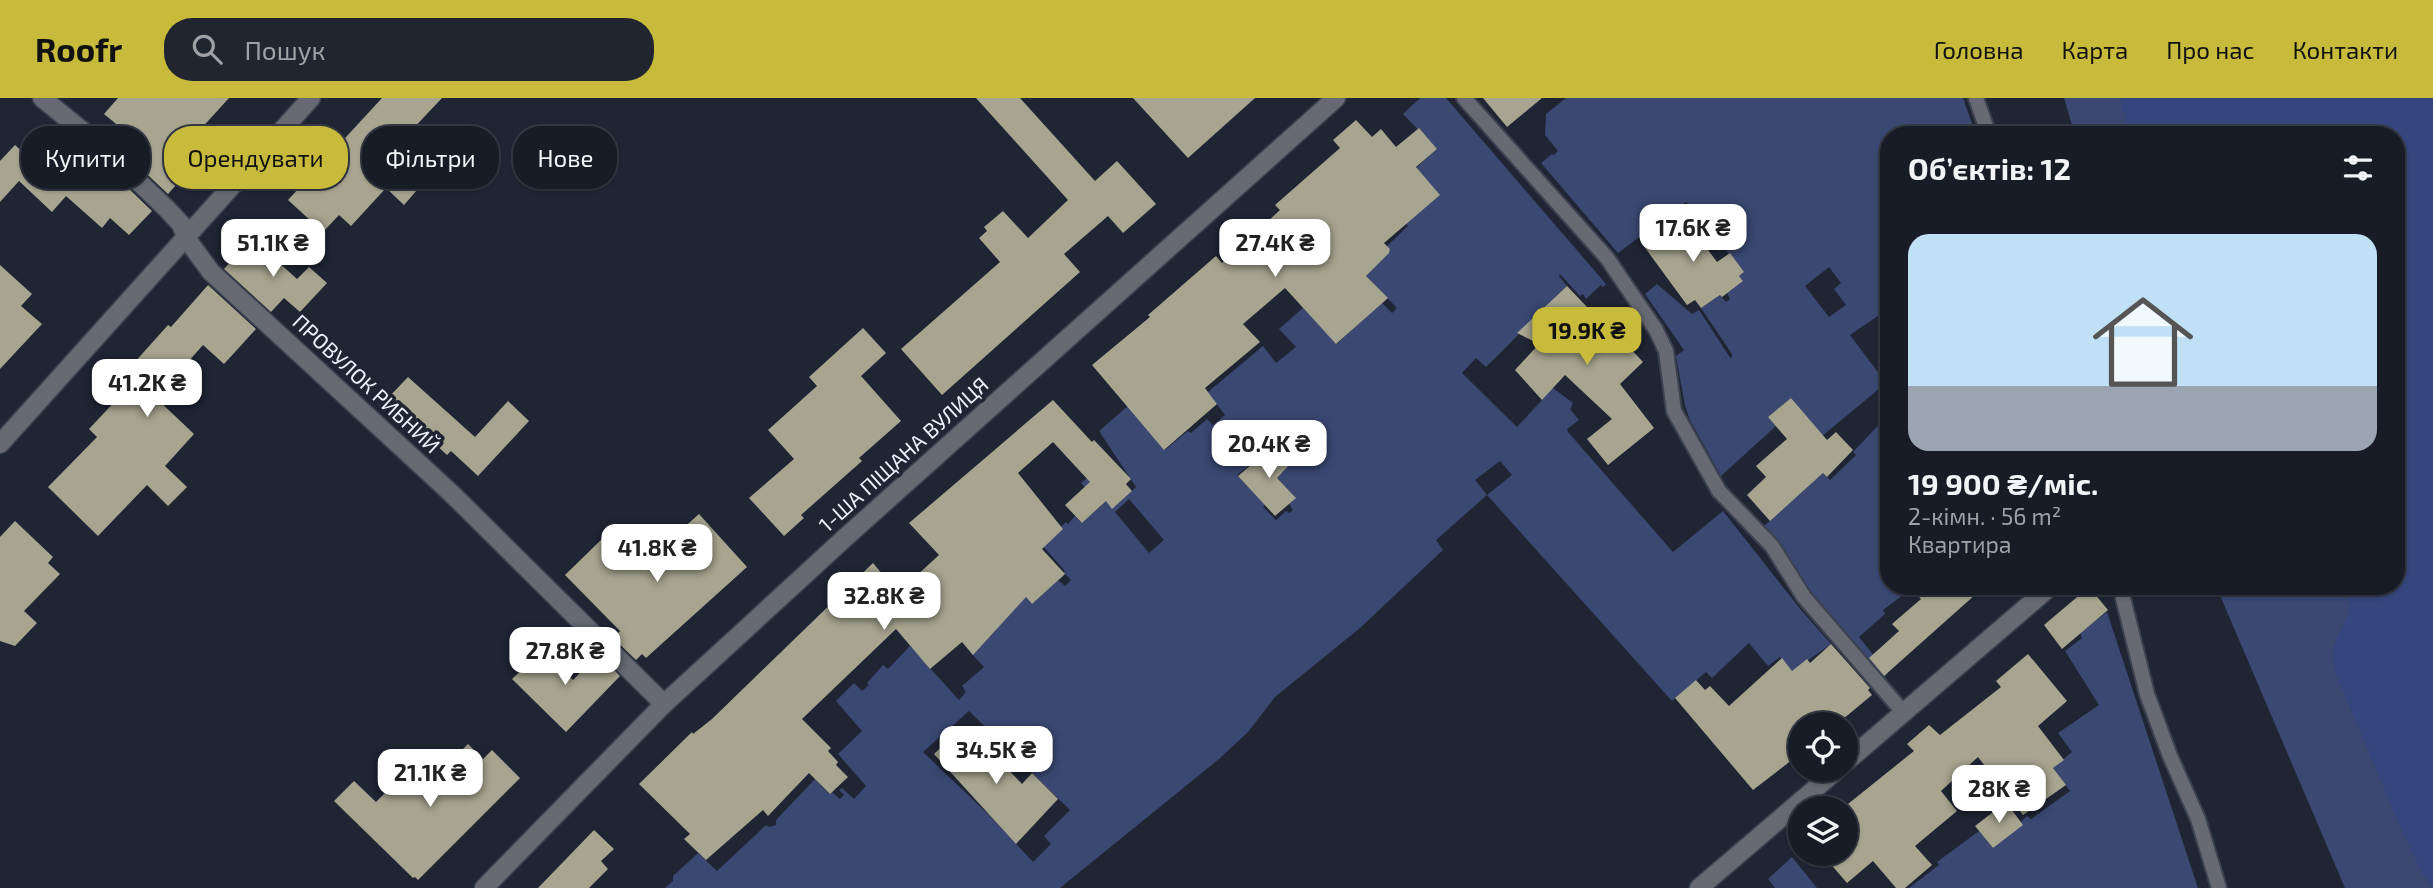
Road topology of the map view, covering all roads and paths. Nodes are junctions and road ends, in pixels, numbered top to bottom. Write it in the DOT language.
graph roads {
  1 [pos="42,98"];
  2 [pos="311,98"];
  3 [pos="1336,98"];
  4 [pos="1464,98"];
  5 [pos="1976,98"];
  6 [pos="1986,126"];
  7 [pos="186,238"];
  8 [pos="0,444"];
  9 [pos="2041,595"];
  10 [pos="2122,595"];
  11 [pos="664,704"];
  12 [pos="1904,713"];
  13 [pos="1858,752"];
  14 [pos="1823,782"];
  15 [pos="484,888"];
  16 [pos="1699,888"];
  17 [pos="2219,888"];
  1 -- 7 [label="street, ПРОВУЛОК РИБНИЙ"];
  2 -- 7 [label="street"];
  3 -- 11 [label="street, 1-ША ПІЩАНА ВУЛИЦЯ"];
  4 -- 12 [label="lane"];
  5 -- 6 [label="lane"];
  7 -- 8 [label="street"];
  7 -- 11 [label="street, ПРОВУЛОК РИБНИЙ"];
  9 -- 12 [label="street"];
  10 -- 17 [label="lane"];
  11 -- 15 [label="street, 1-ША ПІЩАНА ВУЛИЦЯ"];
  12 -- 13 [label="street"];
  14 -- 16 [label="street"];
}
